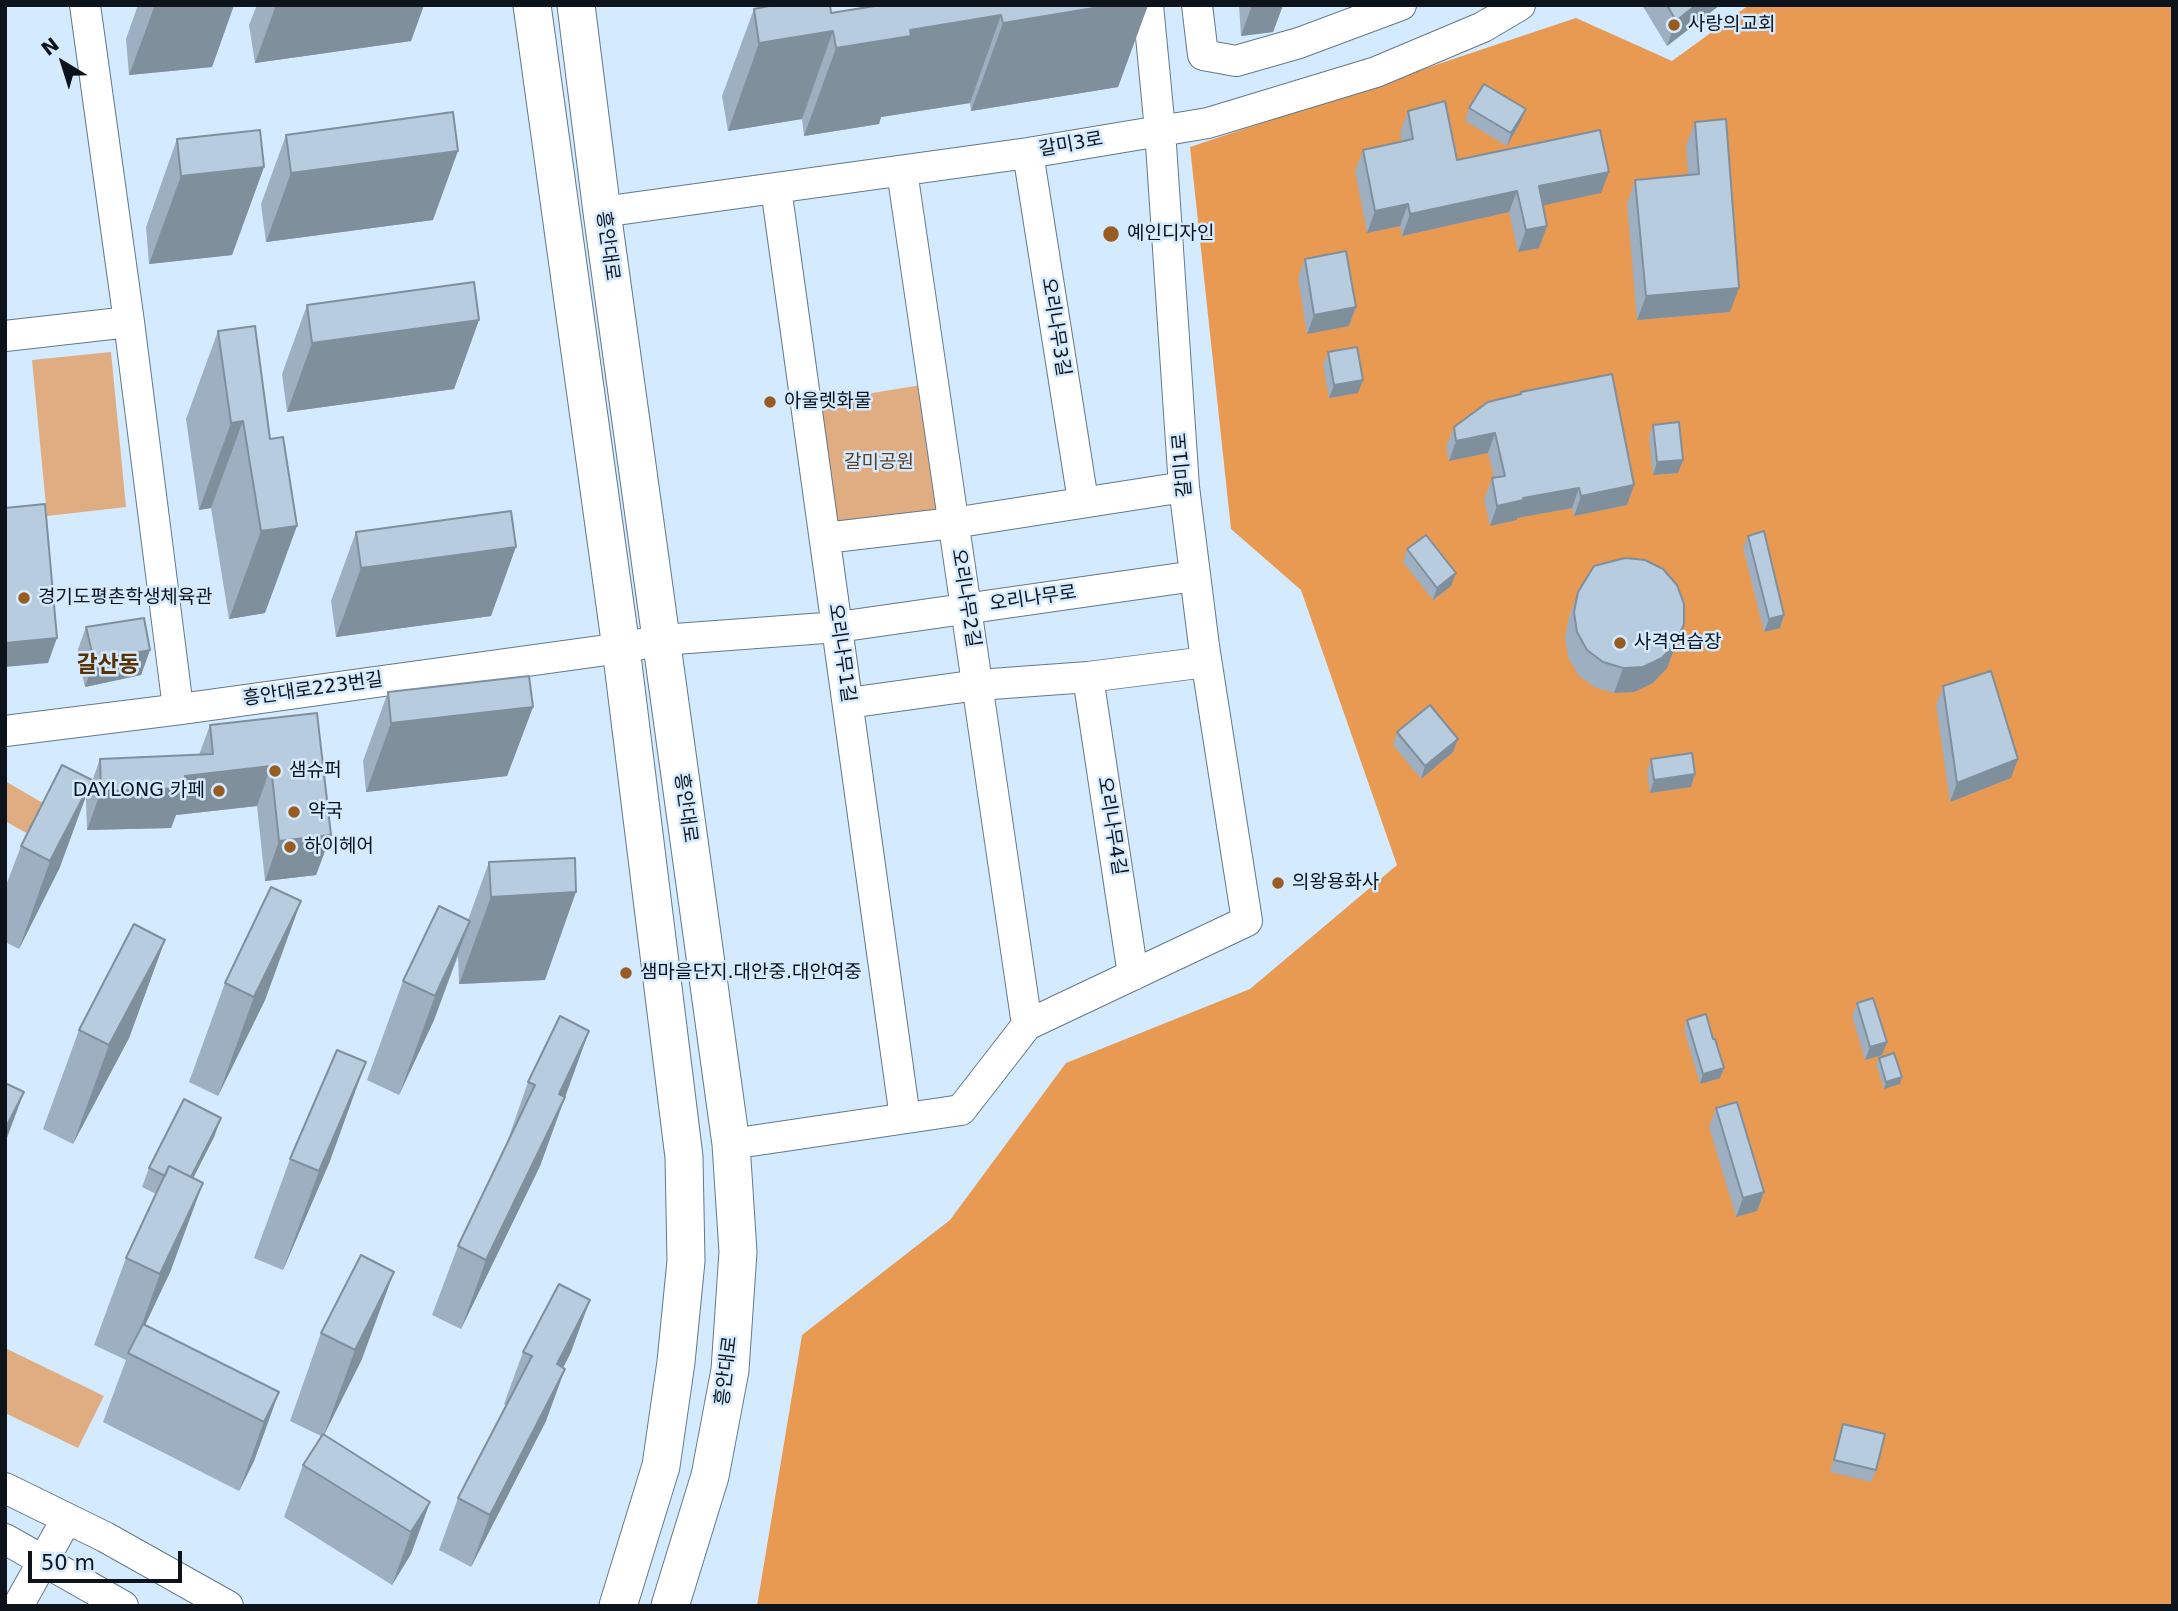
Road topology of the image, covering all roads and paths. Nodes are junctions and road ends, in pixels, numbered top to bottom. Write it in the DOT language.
graph roads {
  1 [pos="85,5"];
  2 [pos="532,5"];
  3 [pos="576,5"];
  4 [pos="1148,5"];
  5 [pos="1197,5"];
  6 [pos="1401,5"];
  7 [pos="1520,5"];
  8 [pos="1160,130"];
  9 [pos="1028,153"];
  10 [pos="902,171"];
  11 [pos="776,188"];
  12 [pos="602,212"];
  13 [pos="129,322"];
  14 [pos="5,337"];
  15 [pos="1184,487"];
  16 [pos="1083,501"];
  17 [pos="953,523"];
  18 [pos="825,538"];
  19 [pos="651,567"];
  20 [pos="611,573"];
  21 [pos="1195,576"];
  22 [pos="966,609"];
  23 [pos="838,627"];
  24 [pos="662,640"];
  25 [pos="621,648"];
  26 [pos="1206,662"];
  27 [pos="1088,677"];
  28 [pos="978,685"];
  29 [pos="848,703"];
  30 [pos="181,709"];
  31 [pos="5,731"];
  32 [pos="1133,975"];
  33 [pos="1027,1025"];
  34 [pos="905,1118"];
  35 [pos="731,1144"];
  36 [pos="5,1488"];
  37 [pos="66,1520"];
  38 [pos="5,1539"];
  39 [pos="44,1562"];
  40 [pos="18,1606"];
  41 [pos="123,1606"];
  42 [pos="228,1606"];
  43 [pos="618,1606"];
  44 [pos="670,1606"];
  1 -- 13 [label="street"];
  2 -- 20 [label="main road"];
  3 -- 12 [label="main road, 흥안대로"];
  4 -- 8 [label="street, 갈미1로"];
  5 -- 6 [label="street"];
  7 -- 8 [label="street, 갈미3로"];
  8 -- 9 [label="street, 갈미3로"];
  8 -- 15 [label="street, 갈미1로"];
  9 -- 10 [label="street, 갈미3로"];
  9 -- 16 [label="street, 오리나무3길"];
  10 -- 11 [label="street, 갈미3로"];
  10 -- 17 [label="street, 오리나무2길"];
  11 -- 12 [label="street, 갈미3로"];
  11 -- 18 [label="street, 오리나무1길"];
  12 -- 19 [label="main road, 흥안대로"];
  13 -- 14 [label="street"];
  13 -- 30 [label="street"];
  15 -- 16 [label="street"];
  15 -- 21 [label="street, 갈미1로"];
  16 -- 17 [label="street"];
  17 -- 18 [label="street"];
  17 -- 22 [label="street, 오리나무2길"];
  18 -- 23 [label="street, 오리나무1길"];
  19 -- 20 [label="main road"];
  19 -- 24 [label="main road, 흥안대로"];
  20 -- 25 [label="main road"];
  21 -- 22 [label="street, 오리나무로"];
  21 -- 26 [label="street, 갈미1로"];
  22 -- 23 [label="street, 오리나무로"];
  22 -- 28 [label="street, 오리나무2길"];
  23 -- 24 [label="street, 오리나무로"];
  23 -- 29 [label="street, 오리나무1길"];
  24 -- 25 [label="street, 흥안대로223번길"];
  24 -- 35 [label="main road, 흥안대로"];
  25 -- 30 [label="street, 흥안대로223번길"];
  25 -- 43 [label="main road"];
  26 -- 27 [label="street"];
  26 -- 32 [label="street, 갈미1로"];
  27 -- 28 [label="street"];
  27 -- 32 [label="street, 오리나무4길"];
  28 -- 29 [label="street"];
  28 -- 33 [label="street, 오리나무2길"];
  29 -- 34 [label="street, 오리나무1길"];
  30 -- 31 [label="street, 흥안대로223번길"];
  32 -- 33 [label="street"];
  33 -- 34 [label="street"];
  34 -- 35 [label="street"];
  35 -- 44 [label="main road, 흥안대로"];
  36 -- 37 [label="street"];
  37 -- 39 [label="street"];
  37 -- 42 [label="street"];
  38 -- 39 [label="street"];
  39 -- 40 [label="street"];
  39 -- 41 [label="street"];
}
